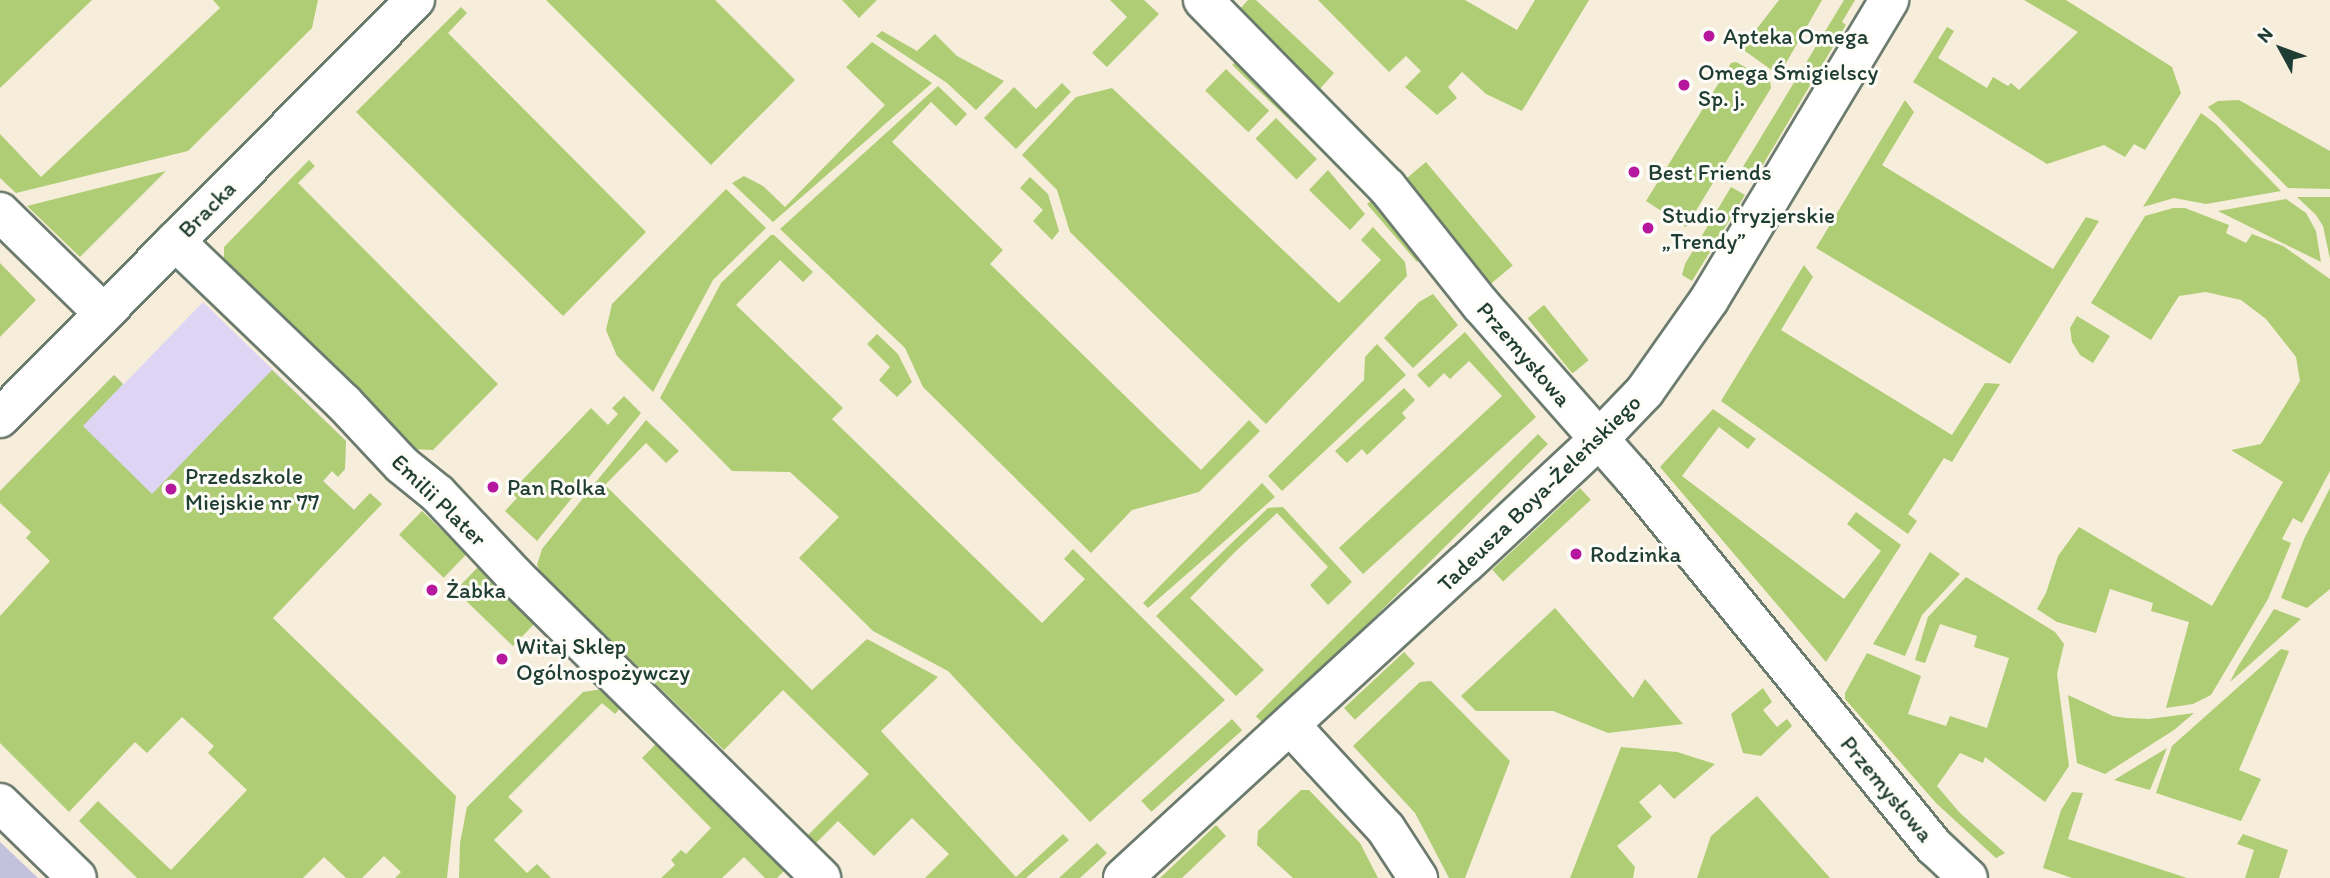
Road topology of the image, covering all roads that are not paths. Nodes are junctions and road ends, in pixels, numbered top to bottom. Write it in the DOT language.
graph roads {
  1 [pos="415,0"];
  2 [pos="1203,0"];
  3 [pos="1889,0"];
  4 [pos="0,212"];
  5 [pos="175,241"];
  6 [pos="103,313"];
  7 [pos="0,418"];
  8 [pos="1600,438"];
  9 [pos="1291,726"];
  10 [pos="0,803"];
  11 [pos="78,878"];
  12 [pos="821,878"];
  13 [pos="1123,878"];
  14 [pos="1419,878"];
  15 [pos="1968,878"];
  1 -- 5 [label="street, Bracka"];
  2 -- 8 [label="street, Przemysłowa"];
  3 -- 8 [label="street, Tadeusza Boya-Żeleńskiego"];
  4 -- 6 [label="street"];
  5 -- 6 [label="street, Bracka"];
  5 -- 12 [label="street, Emilii Plater"];
  6 -- 7 [label="street, Bracka"];
  8 -- 9 [label="street, Tadeusza Boya-Żeleńskiego"];
  8 -- 15 [label="street, Przemysłowa"];
  9 -- 13 [label="street, Tadeusza Boya-Żeleńskiego"];
  9 -- 14 [label="street"];
  10 -- 11 [label="street"];
}
